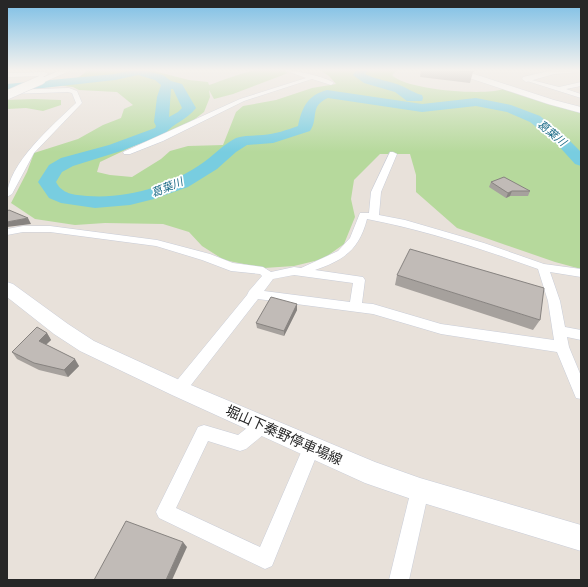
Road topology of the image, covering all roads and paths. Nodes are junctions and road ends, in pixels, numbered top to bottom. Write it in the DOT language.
graph roads {
  1 [pos="77,97"];
  2 [pos="251,97"];
  3 [pos="537,97"];
  4 [pos="581,110"];
  5 [pos="127,152"];
  6 [pos="393,154"];
  7 [pos="7,194"];
  8 [pos="374,216"];
  9 [pos="7,232"];
  10 [pos="543,267"];
  11 [pos="303,272"];
  12 [pos="581,273"];
  13 [pos="269,276"];
  14 [pos="7,288"];
  15 [pos="253,294"];
  16 [pos="355,307"];
  17 [pos="560,331"];
  18 [pos="581,335"];
  19 [pos="562,347"];
  20 [pos="179,389"];
  21 [pos="581,394"];
  22 [pos="263,425"];
  23 [pos="312,447"];
  24 [pos="420,490"];
  25 [pos="581,538"];
  26 [pos="399,580"];
  1 -- 7 [label="street"];
  2 -- 5 [label="street"];
  3 -- 4 [label="street"];
  6 -- 8 [label="street"];
  8 -- 10 [label="street"];
  8 -- 11 [label="street"];
  9 -- 13 [label="street"];
  10 -- 12 [label="street"];
  10 -- 17 [label="street"];
  11 -- 13 [label="street"];
  11 -- 16 [label="street"];
  13 -- 15 [label="street"];
  14 -- 20 [label="street, 堀山下秦野停車場線"];
  15 -- 16 [label="street"];
  15 -- 20 [label="street"];
  16 -- 19 [label="street"];
  17 -- 18 [label="street"];
  17 -- 19 [label="street"];
  19 -- 21 [label="street"];
  20 -- 22 [label="street, 堀山下秦野停車場線"];
  22 -- 23 [label="street, 堀山下秦野停車場線"];
  22 -- 23 [label="street"];
  23 -- 24 [label="street, 堀山下秦野停車場線"];
  24 -- 25 [label="street, 堀山下秦野停車場線"];
  24 -- 26 [label="street"];
}
